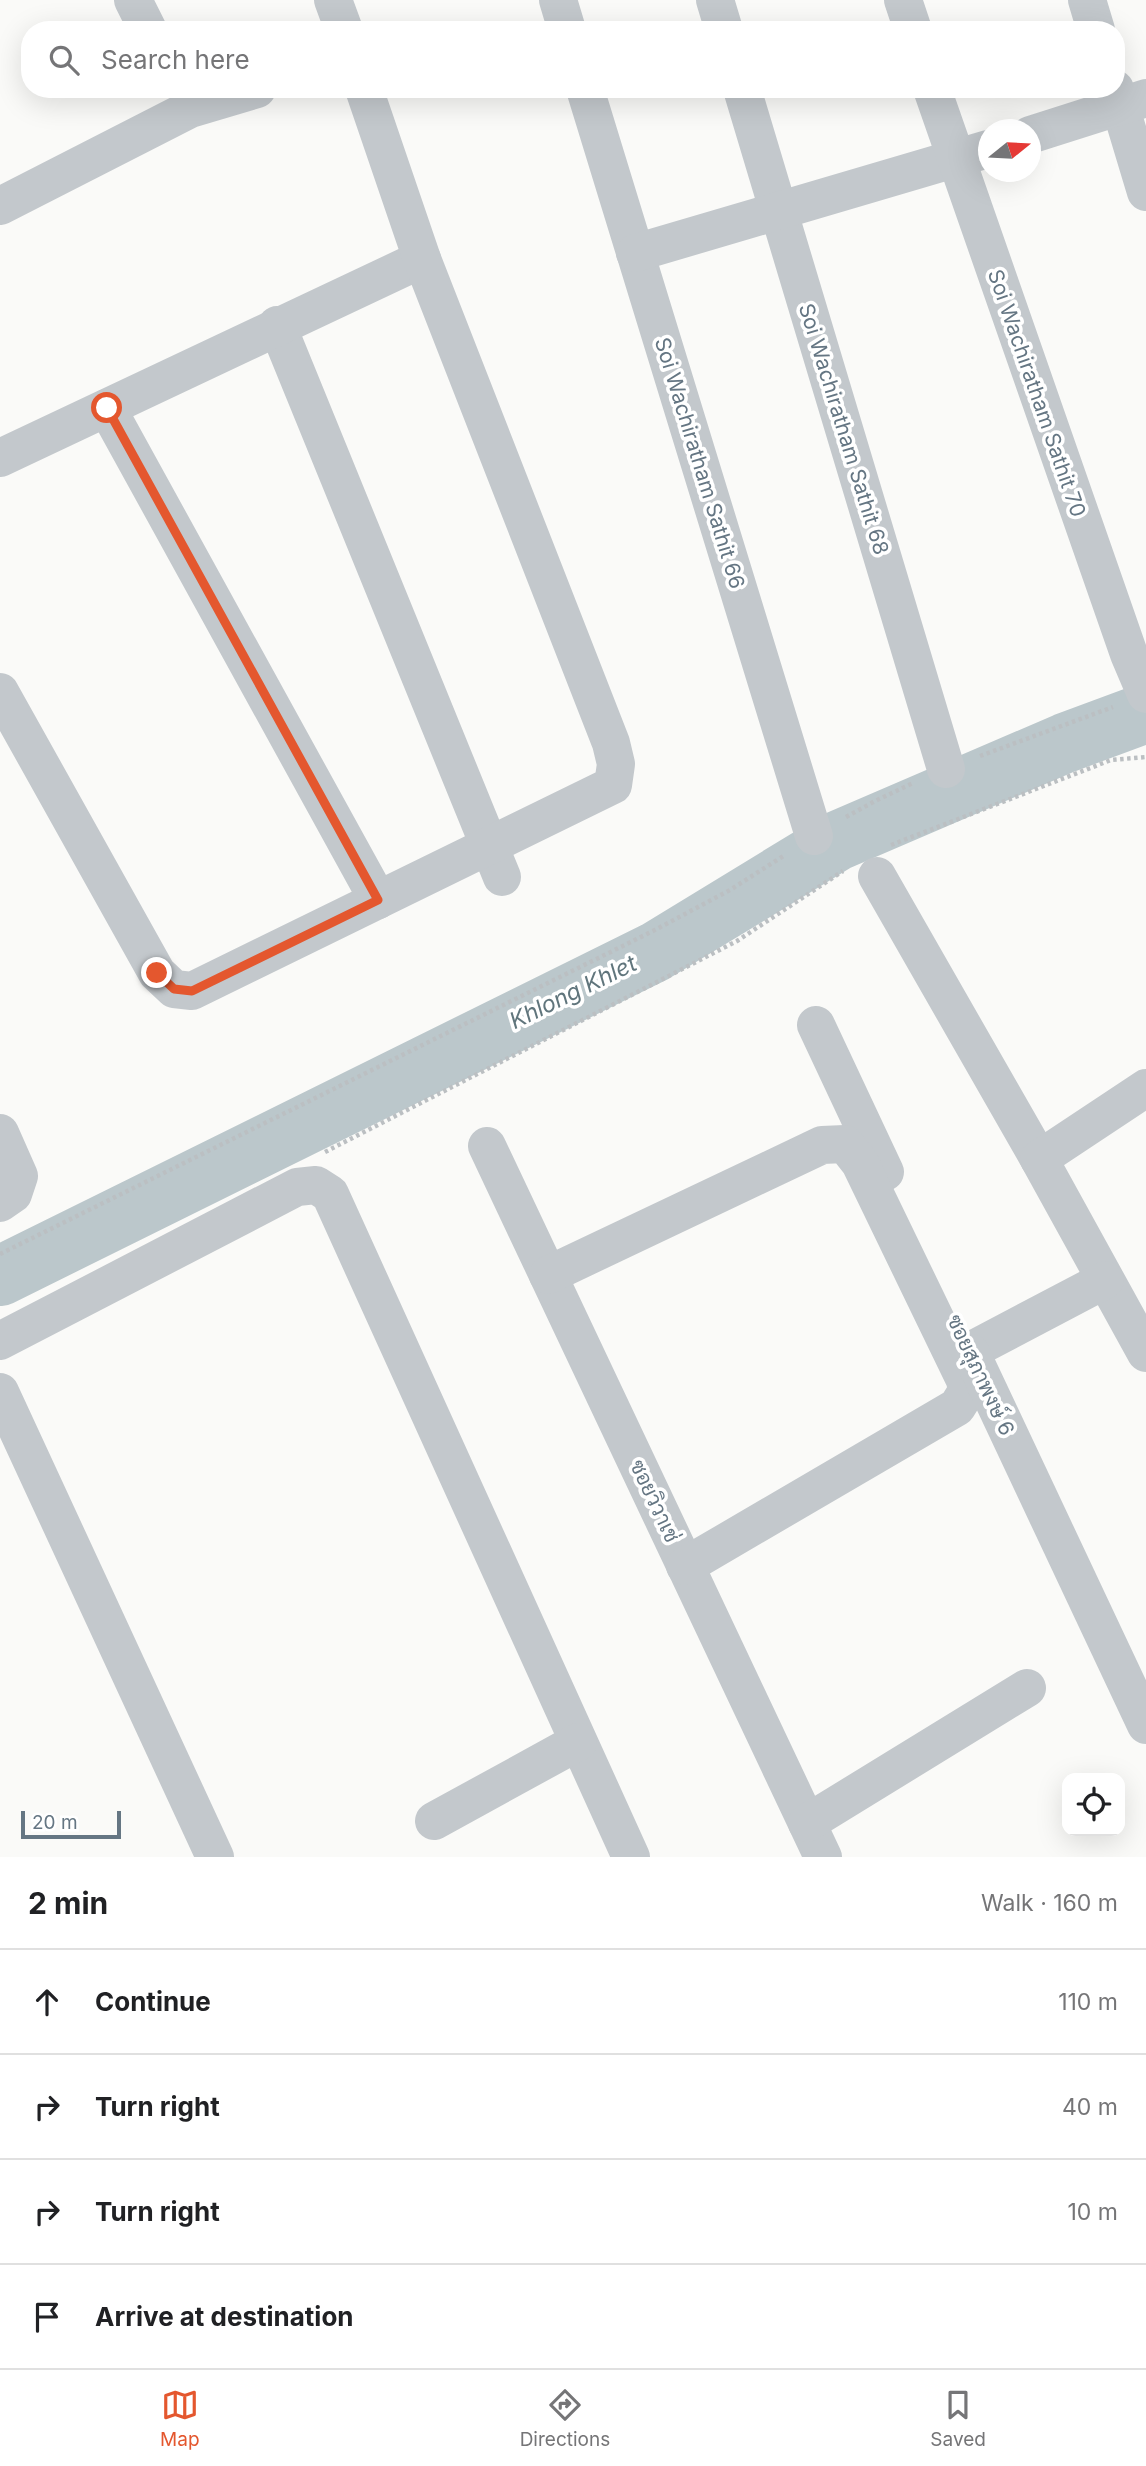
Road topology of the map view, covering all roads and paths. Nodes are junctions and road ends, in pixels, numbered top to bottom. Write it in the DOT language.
graph roads {
  1 [pos="133,0"];
  2 [pos="333,0"];
  3 [pos="558,0"];
  4 [pos="715,0"];
  5 [pos="903,0"];
  6 [pos="1087,0"];
  7 [pos="144,21"];
  8 [pos="341,21"];
  9 [pos="564,21"];
  10 [pos="721,21"];
  11 [pos="910,21"];
  12 [pos="1093,21"];
  13 [pos="367,98"];
  14 [pos="588,98"];
  15 [pos="745,98"];
  16 [pos="938,98"];
  17 [pos="1127,98"];
  18 [pos="185,99"];
  19 [pos="1041,131"];
  20 [pos="972,154"];
  21 [pos="1146,192"];
  22 [pos="0,206"];
  23 [pos="779,212"];
  24 [pos="635,253"];
  25 [pos="422,259"];
  26 [pos="277,325"];
  27 [pos="107,408"];
  28 [pos="0,458"];
  29 [pos="0,692"];
  30 [pos="1134,699"];
  31 [pos="1146,757"];
  32 [pos="946,769"];
  33 [pos="814,836"];
  34 [pos="495,861"];
  35 [pos="871,863"];
  36 [pos="378,900"];
  37 [pos="816,1025"];
  38 [pos="1146,1088"];
  39 [pos="0,1133"];
  40 [pos="487,1146"];
  41 [pos="313,1158"];
  42 [pos="1039,1159"];
  43 [pos="0,1203"];
  44 [pos="0,1254"];
  45 [pos="548,1275"];
  46 [pos="1105,1280"];
  47 [pos="0,1341"];
  48 [pos="970,1352"];
  49 [pos="1146,1353"];
  50 [pos="0,1392"];
  51 [pos="685,1566"];
  52 [pos="1027,1688"];
  53 [pos="1146,1725"];
  54 [pos="578,1742"];
  55 [pos="434,1821"];
  56 [pos="815,1840"];
  57 [pos="215,1857"];
  58 [pos="631,1857"];
  1 -- 7 [label="street"];
  2 -- 8 [label="street"];
  3 -- 9 [label="street"];
  4 -- 10 [label="street"];
  5 -- 11 [label="street"];
  6 -- 12 [label="street"];
  13 -- 25 [label="street"];
  14 -- 24 [label="street, Soi Wachiratham Sathit 66"];
  15 -- 23 [label="street, Soi Wachiratham Sathit 68"];
  16 -- 20 [label="street, Soi Wachiratham Sathit 70"];
  17 -- 19 [label="street"];
  17 -- 21 [label="street"];
  18 -- 22 [label="street"];
  20 -- 23 [label="street"];
  20 -- 30 [label="street, Soi Wachiratham Sathit 70"];
  23 -- 24 [label="street"];
  23 -- 32 [label="street, Soi Wachiratham Sathit 68"];
  24 -- 33 [label="street, Soi Wachiratham Sathit 66"];
  25 -- 26 [label="street"];
  25 -- 34 [label="street"];
  26 -- 27 [label="street"];
  26 -- 34 [label="street"];
  27 -- 28 [label="street"];
  27 -- 36 [label="street"];
  29 -- 36 [label="street"];
  30 -- 32 [label="path"];
  31 -- 35 [label="path"];
  32 -- 33 [label="path"];
  33 -- 44 [label="path"];
  34 -- 36 [label="street"];
  35 -- 41 [label="path"];
  35 -- 42 [label="street"];
  37 -- 48 [label="street, ซอยสุภาพงษ์ 6"];
  38 -- 42 [label="street"];
  39 -- 43 [label="street"];
  40 -- 45 [label="street, ซอยวิวาเช่"];
  42 -- 46 [label="street"];
  45 -- 51 [label="street, ซอยวิวาเช่"];
  45 -- 51 [label="street"];
  46 -- 48 [label="street"];
  46 -- 49 [label="street"];
  47 -- 54 [label="street"];
  48 -- 53 [label="street, ซอยสุภาพงษ์ 6"];
  50 -- 57 [label="street"];
  51 -- 56 [label="street, ซอยวิวาเช่"];
  52 -- 56 [label="street"];
  54 -- 55 [label="street"];
  54 -- 58 [label="street"];
}
